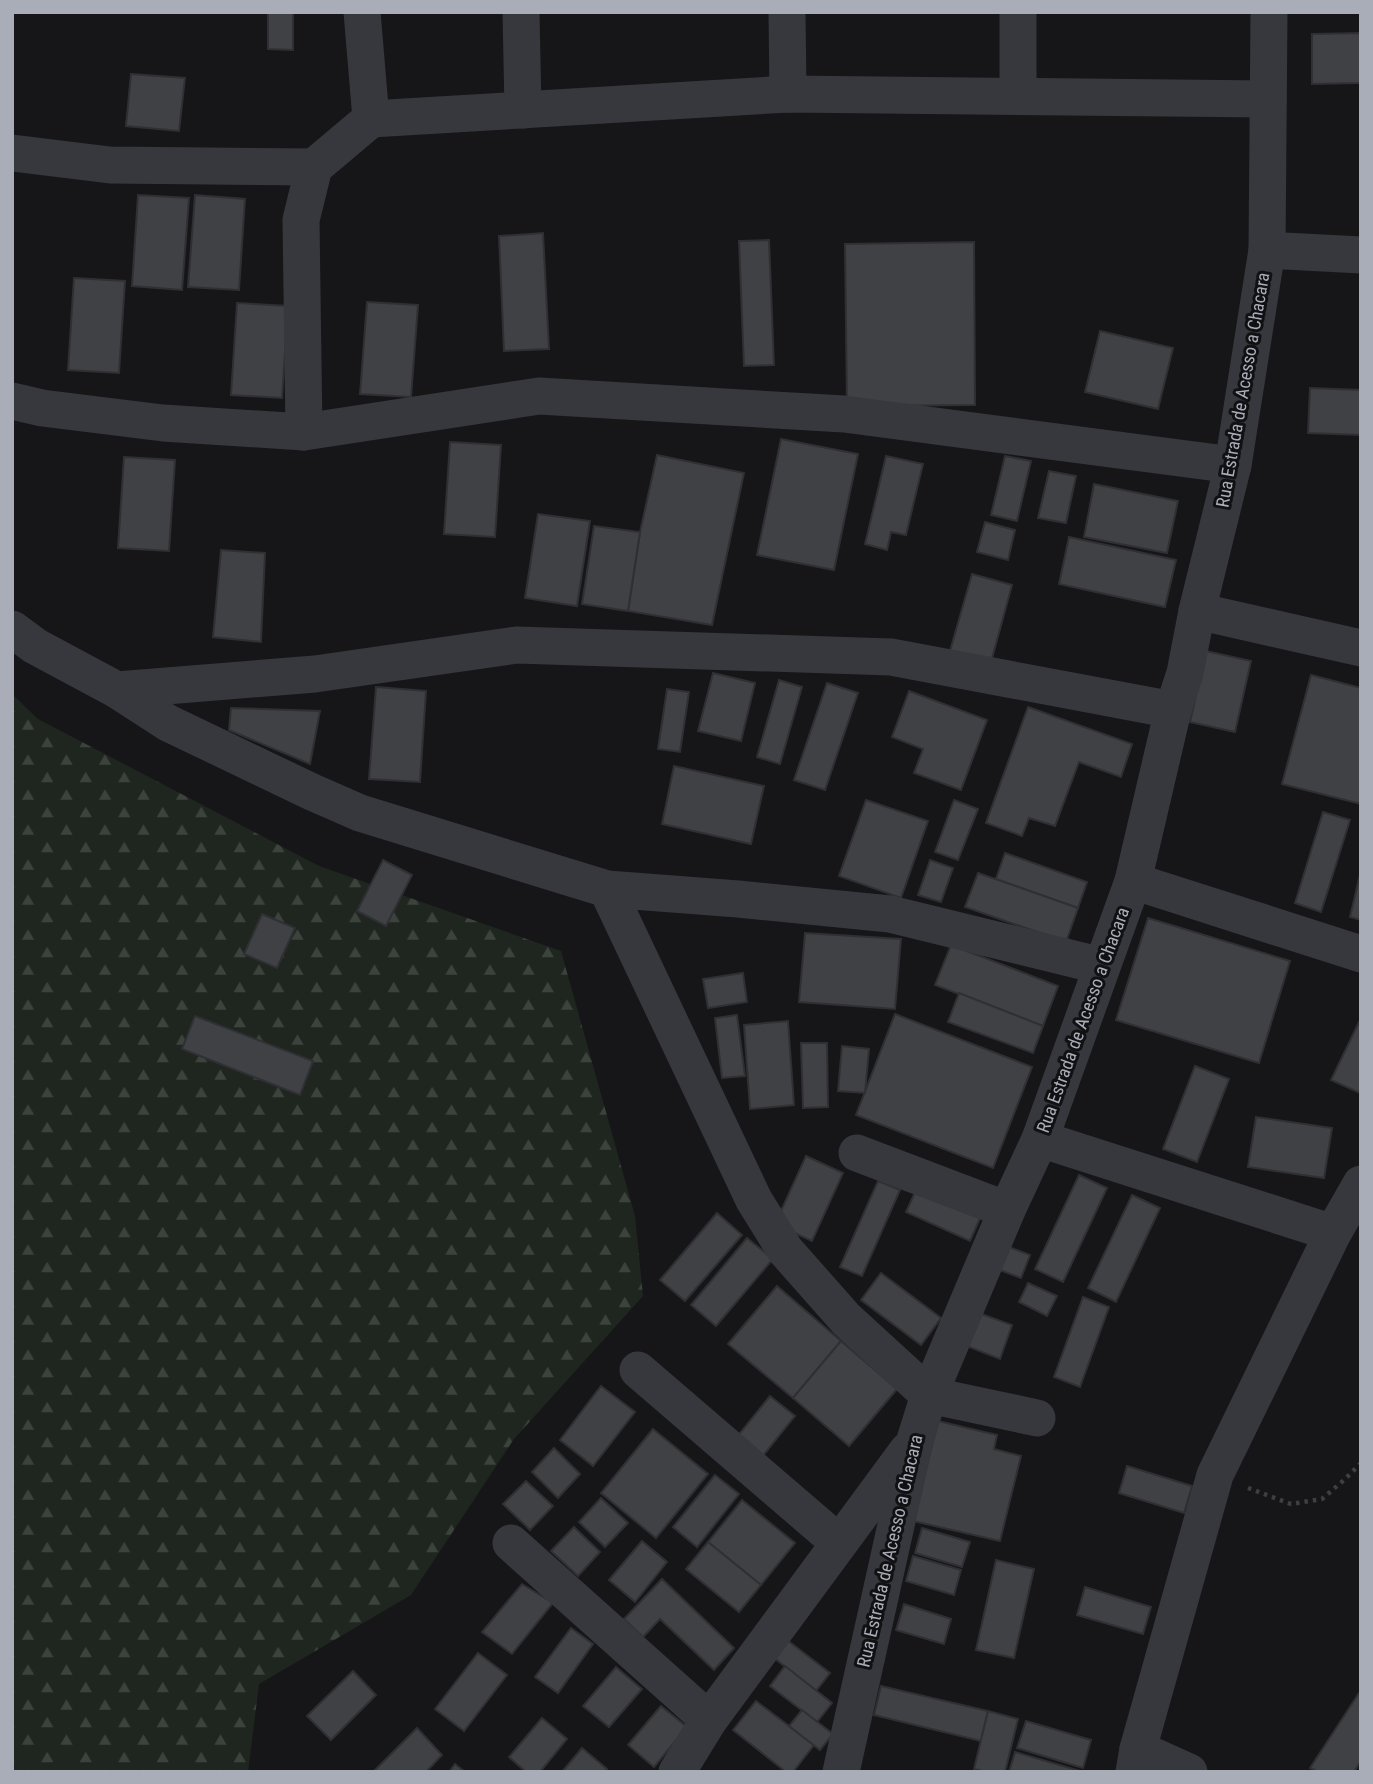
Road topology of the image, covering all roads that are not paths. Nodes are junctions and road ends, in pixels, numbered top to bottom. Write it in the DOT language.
graph roads {
  1 [pos="362,12"];
  2 [pos="521,12"];
  3 [pos="787,12"];
  4 [pos="1018,12"];
  5 [pos="1269,12"];
  6 [pos="788,94"];
  7 [pos="1018,96"];
  8 [pos="1268,99"];
  9 [pos="523,110"];
  10 [pos="371,119"];
  11 [pos="12,153"];
  12 [pos="314,167"];
  13 [pos="1267,250"];
  14 [pos="1361,255"];
  15 [pos="12,401"];
  16 [pos="304,432"];
  17 [pos="1233,465"];
  18 [pos="1197,611"];
  19 [pos="12,629"];
  20 [pos="1361,648"];
  21 [pos="117,690"];
  22 [pos="1173,710"];
  23 [pos="1133,881"];
  24 [pos="607,889"];
  25 [pos="1361,954"];
  26 [pos="1102,966"];
  27 [pos="1040,1139"];
  28 [pos="857,1153"];
  29 [pos="1361,1184"];
  30 [pos="1007,1210"];
  31 [pos="1333,1233"];
  32 [pos="638,1370"];
  33 [pos="929,1395"];
  34 [pos="1037,1418"];
  35 [pos="915,1440"];
  36 [pos="838,1542"];
  37 [pos="511,1543"];
  38 [pos="709,1720"];
  39 [pos="1136,1760"];
  40 [pos="677,1772"];
  41 [pos="841,1772"];
  42 [pos="1189,1772"];
  1 -- 10 [label="street"];
  2 -- 9 [label="street"];
  3 -- 6 [label="street"];
  4 -- 7 [label="street"];
  5 -- 8 [label="street, Rua Estrada de Acesso a Chacara"];
  6 -- 7 [label="street"];
  6 -- 9 [label="street"];
  7 -- 8 [label="street"];
  8 -- 13 [label="street, Rua Estrada de Acesso a Chacara"];
  9 -- 10 [label="street"];
  10 -- 12 [label="street"];
  11 -- 12 [label="street"];
  12 -- 16 [label="street"];
  13 -- 14 [label="street"];
  13 -- 17 [label="street, Rua Estrada de Acesso a Chacara"];
  15 -- 16 [label="street"];
  16 -- 17 [label="street"];
  17 -- 18 [label="street, Rua Estrada de Acesso a Chacara"];
  18 -- 20 [label="street"];
  18 -- 22 [label="street, Rua Estrada de Acesso a Chacara"];
  19 -- 21 [label="street"];
  21 -- 22 [label="street"];
  21 -- 24 [label="street"];
  22 -- 23 [label="street, Rua Estrada de Acesso a Chacara"];
  23 -- 25 [label="street"];
  23 -- 26 [label="street, Rua Estrada de Acesso a Chacara"];
  24 -- 26 [label="street"];
  24 -- 33 [label="street"];
  26 -- 27 [label="street, Rua Estrada de Acesso a Chacara"];
  27 -- 30 [label="street, Rua Estrada de Acesso a Chacara"];
  27 -- 31 [label="street"];
  28 -- 30 [label="street"];
  29 -- 31 [label="street"];
  30 -- 33 [label="street, Rua Estrada de Acesso a Chacara"];
  31 -- 39 [label="street"];
  32 -- 36 [label="street"];
  33 -- 34 [label="street"];
  33 -- 35 [label="street, Rua Estrada de Acesso a Chacara"];
  35 -- 36 [label="street"];
  35 -- 41 [label="street, Rua Estrada de Acesso a Chacara"];
  36 -- 38 [label="street"];
  37 -- 38 [label="street"];
  38 -- 40 [label="street"];
  39 -- 42 [label="street"];
}
